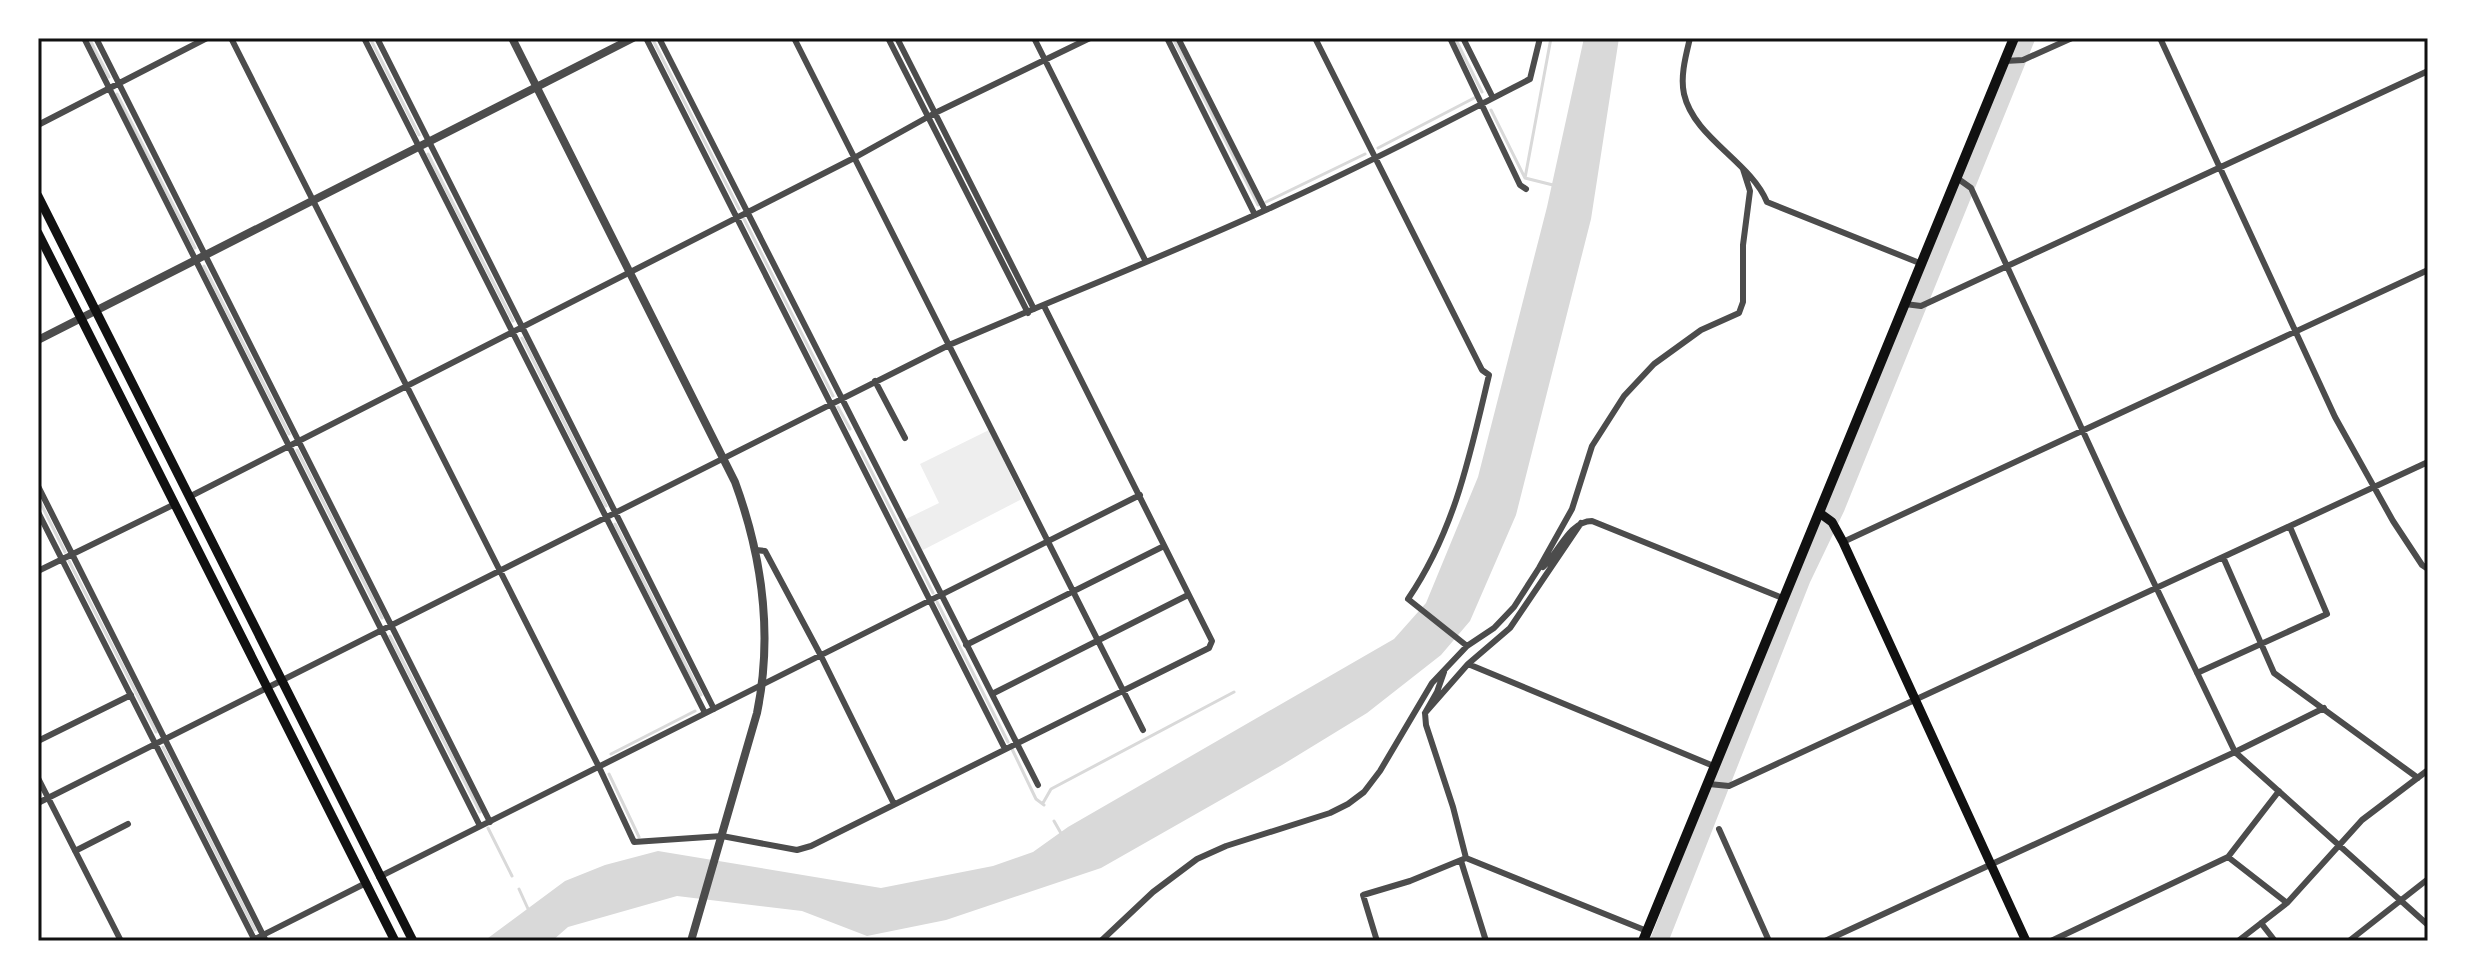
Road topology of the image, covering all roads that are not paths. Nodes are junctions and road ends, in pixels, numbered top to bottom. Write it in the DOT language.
graph roads {
  1 [pos="84,38"];
  2 [pos="96,38"];
  3 [pos="207,38"];
  4 [pos="231,38"];
  5 [pos="364,38"];
  6 [pos="377,38"];
  7 [pos="512,38"];
  8 [pos="633,38"];
  9 [pos="646,38"];
  10 [pos="659,38"];
  11 [pos="794,38"];
  12 [pos="888,38"];
  13 [pos="897,38"];
  14 [pos="1034,38"];
  15 [pos="1090,38"];
  16 [pos="1167,38"];
  17 [pos="1178,38"];
  18 [pos="1315,38"];
  19 [pos="1450,38"];
  20 [pos="1463,38"];
  21 [pos="1540,38"];
  22 [pos="1690,38"];
  23 [pos="2014,38"];
  24 [pos="2072,38"];
  25 [pos="2160,38"];
  26 [pos="1046,61"];
  27 [pos="2008,61"];
  28 [pos="2428,71"];
  29 [pos="118,83"];
  30 [pos="537,86"];
  31 [pos="109,88"];
  32 [pos="1493,98"];
  33 [pos="1481,104"];
  34 [pos="935,113"];
  35 [pos="929,119"];
  36 [pos="38,125"];
  37 [pos="424,144"];
  38 [pos="854,158"];
  39 [pos="1376,158"];
  40 [pos="2218,167"];
  41 [pos="1743,169"];
  42 [pos="1961,180"];
  43 [pos="1526,189"];
  44 [pos="38,196"];
  45 [pos="312,200"];
  46 [pos="1265,210"];
  47 [pos="747,211"];
  48 [pos="1255,215"];
  49 [pos="736,217"];
  50 [pos="38,233"];
  51 [pos="204,255"];
  52 [pos="195,261"];
  53 [pos="1146,262"];
  54 [pos="1922,264"];
  55 [pos="2008,267"];
  56 [pos="2428,270"];
  57 [pos="629,273"];
  58 [pos="1908,304"];
  59 [pos="1044,306"];
  60 [pos="96,311"];
  61 [pos="1031,311"];
  62 [pos="82,319"];
  63 [pos="521,326"];
  64 [pos="512,330"];
  65 [pos="2296,331"];
  66 [pos="38,340"];
  67 [pos="949,345"];
  68 [pos="875,381"];
  69 [pos="406,385"];
  70 [pos="842,398"];
  71 [pos="830,404"];
  72 [pos="2082,430"];
  73 [pos="905,438"];
  74 [pos="298,441"];
  75 [pos="289,445"];
  76 [pos="723,459"];
  77 [pos="2428,462"];
  78 [pos="38,486"];
  79 [pos="2374,487"];
  80 [pos="1140,495"];
  81 [pos="189,497"];
  82 [pos="175,503"];
  83 [pos="38,512"];
  84 [pos="616,513"];
  85 [pos="606,518"];
  86 [pos="1827,518"];
  87 [pos="1581,523"];
  88 [pos="2290,527"];
  89 [pos="1048,541"];
  90 [pos="1843,542"];
  91 [pos="1164,546"];
  92 [pos="756,550"];
  93 [pos="72,554"];
  94 [pos="2223,557"];
  95 [pos="62,559"];
  96 [pos="2428,559"];
  97 [pos="2425,567"];
  98 [pos="1539,568"];
  99 [pos="38,571"];
  100 [pos="500,572"];
  101 [pos="2156,588"];
  102 [pos="1074,592"];
  103 [pos="941,595"];
  104 [pos="1188,595"];
  105 [pos="1785,599"];
  106 [pos="931,600"];
  107 [pos="393,626"];
  108 [pos="382,632"];
  109 [pos="1098,640"];
  110 [pos="2261,643"];
  111 [pos="966,645"];
  112 [pos="1467,646"];
  113 [pos="820,654"];
  114 [pos="1468,664"];
  115 [pos="1446,668"];
  116 [pos="2197,673"];
  117 [pos="282,682"];
  118 [pos="763,684"];
  119 [pos="268,689"];
  120 [pos="1124,691"];
  121 [pos="992,694"];
  122 [pos="131,695"];
  123 [pos="1917,701"];
  124 [pos="2324,708"];
  125 [pos="714,709"];
  126 [pos="705,713"];
  127 [pos="1425,713"];
  128 [pos="1143,730"];
  129 [pos="166,740"];
  130 [pos="38,741"];
  131 [pos="1017,743"];
  132 [pos="157,744"];
  133 [pos="1005,749"];
  134 [pos="2235,752"];
  135 [pos="599,767"];
  136 [pos="1716,767"];
  137 [pos="2428,770"];
  138 [pos="38,778"];
  139 [pos="2418,778"];
  140 [pos="1038,785"];
  141 [pos="1713,785"];
  142 [pos="2279,791"];
  143 [pos="48,798"];
  144 [pos="38,803"];
  145 [pos="894,804"];
  146 [pos="490,822"];
  147 [pos="128,824"];
  148 [pos="480,826"];
  149 [pos="1719,829"];
  150 [pos="720,840"];
  151 [pos="2339,845"];
  152 [pos="75,851"];
  153 [pos="2228,857"];
  154 [pos="1463,859"];
  155 [pos="1992,864"];
  156 [pos="379,877"];
  157 [pos="2428,879"];
  158 [pos="366,883"];
  159 [pos="2399,900"];
  160 [pos="2287,903"];
  161 [pos="2261,923"];
  162 [pos="2428,925"];
  163 [pos="1645,936"];
  164 [pos="264,938"];
  165 [pos="253,940"];
  166 [pos="121,941"];
  167 [pos="395,941"];
  168 [pos="413,941"];
  169 [pos="691,941"];
  170 [pos="1101,941"];
  171 [pos="1377,941"];
  172 [pos="1486,941"];
  173 [pos="1769,941"];
  174 [pos="1825,941"];
  175 [pos="2026,941"];
  176 [pos="2051,941"];
  177 [pos="2238,941"];
  178 [pos="2275,941"];
  179 [pos="2349,941"];
  1 -- 31 [label="street"];
  2 -- 29 [label="street"];
  3 -- 29 [label="street"];
  4 -- 45 [label="street"];
  5 -- 37 [label="street"];
  6 -- 37 [label="street"];
  7 -- 30 [label="street"];
  8 -- 30 [label="street"];
  9 -- 49 [label="street"];
  10 -- 47 [label="street"];
  11 -- 38 [label="street"];
  12 -- 35 [label="street"];
  13 -- 34 [label="street"];
  14 -- 26 [label="street"];
  15 -- 26 [label="street"];
  16 -- 48 [label="street"];
  17 -- 46 [label="street"];
  18 -- 39 [label="street"];
  19 -- 33 [label="street"];
  20 -- 32 [label="street"];
  21 -- 32 [label="street"];
  22 -- 41 [label="street"];
  23 -- 27 [label="main road"];
  24 -- 27 [label="street"];
  25 -- 40 [label="street"];
  26 -- 34 [label="street"];
  26 -- 53 [label="street"];
  27 -- 42 [label="main road"];
  28 -- 40 [label="street"];
  29 -- 31 [label="street"];
  29 -- 51 [label="street"];
  30 -- 37 [label="street"];
  30 -- 57 [label="street"];
  31 -- 36 [label="street"];
  31 -- 52 [label="street"];
  32 -- 33 [label="street"];
  33 -- 39 [label="street"];
  33 -- 43 [label="street"];
  34 -- 35 [label="street"];
  34 -- 61 [label="street"];
  35 -- 38 [label="street"];
  35 -- 61 [label="street"];
  37 -- 45 [label="street"];
  37 -- 63 [label="street"];
  37 -- 64 [label="street"];
  38 -- 47 [label="street"];
  38 -- 67 [label="street"];
  39 -- 46 [label="street"];
  39 -- 112 [label="street"];
  40 -- 55 [label="street"];
  40 -- 65 [label="street"];
  41 -- 54 [label="street"];
  41 -- 98 [label="street"];
  42 -- 54 [label="main road"];
  42 -- 55 [label="street"];
  44 -- 60 [label="main road"];
  45 -- 51 [label="street"];
  45 -- 69 [label="street"];
  46 -- 48 [label="street"];
  47 -- 49 [label="street"];
  47 -- 70 [label="street"];
  48 -- 53 [label="street"];
  49 -- 57 [label="street"];
  49 -- 71 [label="street"];
  50 -- 62 [label="main road"];
  51 -- 52 [label="street"];
  51 -- 74 [label="street"];
  52 -- 60 [label="street"];
  52 -- 75 [label="street"];
  53 -- 59 [label="street"];
  54 -- 58 [label="main road"];
  55 -- 58 [label="street"];
  55 -- 72 [label="street"];
  56 -- 65 [label="street"];
  57 -- 63 [label="street"];
  57 -- 76 [label="street"];
  58 -- 86 [label="main road"];
  59 -- 61 [label="street"];
  59 -- 80 [label="street"];
  60 -- 62 [label="street"];
  60 -- 81 [label="main road"];
  61 -- 67 [label="street"];
  62 -- 66 [label="street"];
  62 -- 82 [label="main road"];
  63 -- 64 [label="street"];
  63 -- 84 [label="street"];
  64 -- 69 [label="street"];
  64 -- 85 [label="street"];
  65 -- 72 [label="street"];
  65 -- 79 [label="street"];
  67 -- 68 [label="street"];
  67 -- 89 [label="street"];
  68 -- 70 [label="street"];
  68 -- 73 [label="street"];
  69 -- 74 [label="street"];
  69 -- 100 [label="street"];
  70 -- 71 [label="street"];
  70 -- 103 [label="street"];
  71 -- 76 [label="street"];
  71 -- 106 [label="street"];
  72 -- 90 [label="street"];
  72 -- 101 [label="street"];
  74 -- 75 [label="street"];
  74 -- 107 [label="street"];
  75 -- 81 [label="street"];
  75 -- 108 [label="street"];
  76 -- 84 [label="street"];
  76 -- 92 [label="street"];
  77 -- 79 [label="street"];
  78 -- 93 [label="street"];
  79 -- 88 [label="street"];
  79 -- 97 [label="street"];
  80 -- 89 [label="street"];
  80 -- 91 [label="street"];
  81 -- 117 [label="main road"];
  82 -- 93 [label="street"];
  82 -- 119 [label="main road"];
  83 -- 95 [label="street"];
  84 -- 85 [label="street"];
  84 -- 125 [label="street"];
  85 -- 100 [label="street"];
  85 -- 126 [label="street"];
  86 -- 90 [label="main road"];
  86 -- 105 [label="main road"];
  87 -- 98 [label="street"];
  87 -- 105 [label="street"];
  87 -- 114 [label="street"];
  88 -- 94 [label="street"];
  88 -- 110 [label="street"];
  89 -- 102 [label="street"];
  89 -- 103 [label="street"];
  90 -- 123 [label="main road"];
  91 -- 102 [label="street"];
  91 -- 104 [label="street"];
  92 -- 113 [label="street"];
  92 -- 118 [label="street"];
  93 -- 95 [label="street"];
  93 -- 129 [label="street"];
  94 -- 101 [label="street"];
  94 -- 110 [label="street"];
  95 -- 99 [label="street"];
  95 -- 122 [label="street"];
  96 -- 97 [label="street"];
  98 -- 112 [label="street"];
  100 -- 107 [label="street"];
  100 -- 135 [label="street"];
  101 -- 116 [label="street"];
  101 -- 123 [label="street"];
  102 -- 109 [label="street"];
  102 -- 111 [label="street"];
  103 -- 106 [label="street"];
  103 -- 111 [label="street"];
  104 -- 109 [label="street"];
  104 -- 120 [label="street"];
  105 -- 136 [label="main road"];
  106 -- 113 [label="street"];
  106 -- 133 [label="street"];
  107 -- 108 [label="street"];
  107 -- 146 [label="street"];
  108 -- 117 [label="street"];
  108 -- 148 [label="street"];
  109 -- 120 [label="street"];
  109 -- 121 [label="street"];
  110 -- 116 [label="street"];
  110 -- 124 [label="street"];
  111 -- 121 [label="street"];
  112 -- 115 [label="street"];
  113 -- 118 [label="street"];
  113 -- 145 [label="street"];
  114 -- 127 [label="street"];
  114 -- 136 [label="street"];
  115 -- 127 [label="street"];
  115 -- 170 [label="street"];
  116 -- 134 [label="street"];
  117 -- 119 [label="street"];
  117 -- 156 [label="main road"];
  118 -- 125 [label="street"];
  118 -- 150 [label="street"];
  119 -- 129 [label="street"];
  119 -- 158 [label="main road"];
  120 -- 128 [label="street"];
  120 -- 131 [label="street"];
  121 -- 131 [label="street"];
  122 -- 130 [label="street"];
  122 -- 132 [label="street"];
  123 -- 141 [label="street"];
  123 -- 155 [label="main road"];
  124 -- 134 [label="street"];
  124 -- 139 [label="street"];
  125 -- 126 [label="street"];
  126 -- 135 [label="street"];
  127 -- 154 [label="street"];
  129 -- 132 [label="street"];
  129 -- 164 [label="street"];
  131 -- 133 [label="street"];
  131 -- 140 [label="street"];
  132 -- 143 [label="street"];
  132 -- 165 [label="street"];
  133 -- 145 [label="street"];
  134 -- 142 [label="street"];
  134 -- 155 [label="street"];
  135 -- 146 [label="street"];
  135 -- 150 [label="street"];
  136 -- 141 [label="main road"];
  137 -- 139 [label="street"];
  138 -- 143 [label="street"];
  139 -- 151 [label="street"];
  141 -- 163 [label="main road"];
  142 -- 151 [label="street"];
  142 -- 153 [label="street"];
  143 -- 144 [label="street"];
  143 -- 152 [label="street"];
  145 -- 150 [label="street"];
  146 -- 148 [label="street"];
  147 -- 152 [label="street"];
  148 -- 156 [label="street"];
  149 -- 173 [label="street"];
  150 -- 169 [label="street"];
  151 -- 159 [label="street"];
  151 -- 160 [label="street"];
  152 -- 166 [label="street"];
  153 -- 160 [label="street"];
  153 -- 176 [label="street"];
  154 -- 163 [label="street"];
  154 -- 171 [label="street"];
  154 -- 172 [label="street"];
  155 -- 174 [label="street"];
  155 -- 175 [label="main road"];
  156 -- 168 [label="main road"];
  157 -- 159 [label="street"];
  158 -- 164 [label="street"];
  158 -- 167 [label="main road"];
  159 -- 162 [label="street"];
  159 -- 179 [label="street"];
  160 -- 161 [label="street"];
  161 -- 177 [label="street"];
  161 -- 178 [label="street"];
  164 -- 165 [label="street"];
}
